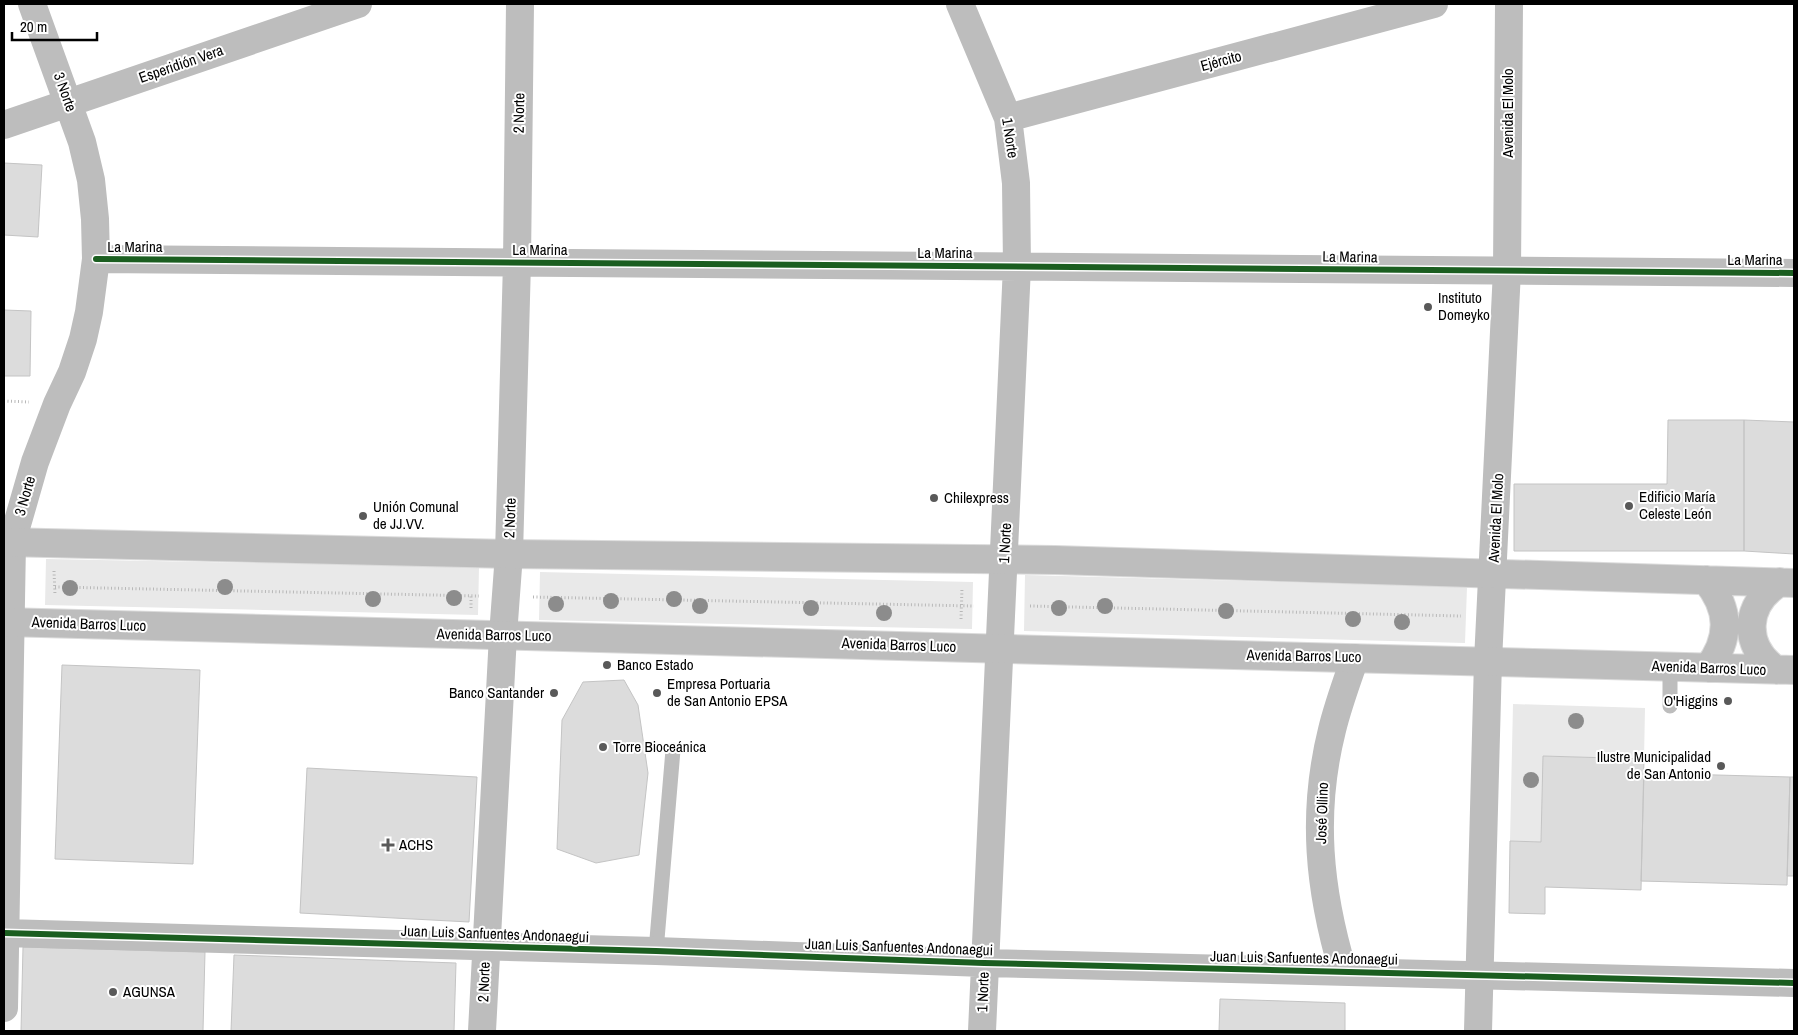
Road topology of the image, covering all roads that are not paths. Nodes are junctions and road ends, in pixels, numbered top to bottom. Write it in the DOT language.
graph roads {
  1 [pos="32,4"];
  2 [pos="358,4"];
  3 [pos="520,4"];
  4 [pos="960,4"];
  5 [pos="1434,4"];
  6 [pos="1509,4"];
  7 [pos="69,102"];
  8 [pos="1008,118"];
  9 [pos="4,124"];
  10 [pos="96,259"];
  11 [pos="517,262"];
  12 [pos="1016,266"];
  13 [pos="1507,270"];
  14 [pos="1794,273"];
  15 [pos="8,542"];
  16 [pos="509,554"];
  17 [pos="1004,559"];
  18 [pos="1493,574"];
  19 [pos="1706,580"];
  20 [pos="1787,582"];
  21 [pos="7,622"];
  22 [pos="503,635"];
  23 [pos="1000,648"];
  24 [pos="1355,658"];
  25 [pos="1488,661"];
  26 [pos="1670,667"];
  27 [pos="1708,668"];
  28 [pos="1785,670"];
  29 [pos="1670,706"];
  30 [pos="673,750"];
  31 [pos="4,933"];
  32 [pos="486,946"];
  33 [pos="656,951"];
  34 [pos="984,963"];
  35 [pos="1343,971"];
  36 [pos="1479,975"];
  37 [pos="1794,983"];
  38 [pos="4,1008"];
  39 [pos="482,1031"];
  40 [pos="982,1031"];
  41 [pos="1478,1031"];
  1 -- 7 [label="street, 3 Norte"];
  2 -- 7 [label="street, Esperidión Vera"];
  3 -- 11 [label="street, 2 Norte"];
  4 -- 8 [label="street, 1 Norte"];
  5 -- 8 [label="street, Ejército"];
  6 -- 13 [label="street, Avenida El Molo"];
  7 -- 9 [label="street, Esperidión Vera"];
  7 -- 10 [label="street, 3 Norte"];
  8 -- 12 [label="street, 1 Norte"];
  10 -- 11 [label="street, La Marina"];
  10 -- 15 [label="street, 3 Norte"];
  11 -- 12 [label="street, La Marina"];
  11 -- 16 [label="street, 2 Norte"];
  12 -- 13 [label="street, La Marina"];
  12 -- 17 [label="street, 1 Norte"];
  13 -- 14 [label="street, La Marina"];
  13 -- 18 [label="street, Avenida El Molo"];
  15 -- 16 [label="street"];
  15 -- 21 [label="street, 3 Norte"];
  16 -- 17 [label="street"];
  16 -- 22 [label="street, 2 Norte"];
  17 -- 18 [label="street"];
  17 -- 23 [label="street, 1 Norte"];
  18 -- 19 [label="street"];
  18 -- 25 [label="street, Avenida El Molo"];
  19 -- 20 [label="street"];
  19 -- 27 [label="street"];
  20 -- 28 [label="street"];
  21 -- 22 [label="street, Avenida Barros Luco"];
  21 -- 31 [label="street, 3 Norte"];
  22 -- 23 [label="street, Avenida Barros Luco"];
  22 -- 32 [label="street, 2 Norte"];
  23 -- 24 [label="street, Avenida Barros Luco"];
  23 -- 34 [label="street, 1 Norte"];
  24 -- 25 [label="street, Avenida Barros Luco"];
  24 -- 35 [label="street, José Ollino"];
  25 -- 26 [label="street, Avenida Barros Luco"];
  25 -- 36 [label="street, Avenida El Molo"];
  26 -- 27 [label="street, Avenida Barros Luco"];
  26 -- 29 [label="lane"];
  27 -- 28 [label="street, Avenida Barros Luco"];
  30 -- 33 [label="lane"];
  31 -- 32 [label="street, Juan Luis Sanfuentes Andonaegui"];
  31 -- 38 [label="street, 3 Norte"];
  32 -- 33 [label="street, Juan Luis Sanfuentes Andonaegui"];
  32 -- 39 [label="street, 2 Norte"];
  33 -- 34 [label="street, Juan Luis Sanfuentes Andonaegui"];
  34 -- 35 [label="street, Juan Luis Sanfuentes Andonaegui"];
  34 -- 40 [label="street, 1 Norte"];
  35 -- 36 [label="street, Juan Luis Sanfuentes Andonaegui"];
  36 -- 37 [label="street, Juan Luis Sanfuentes Andonaegui"];
  36 -- 41 [label="street, Avenida El Molo"];
}
